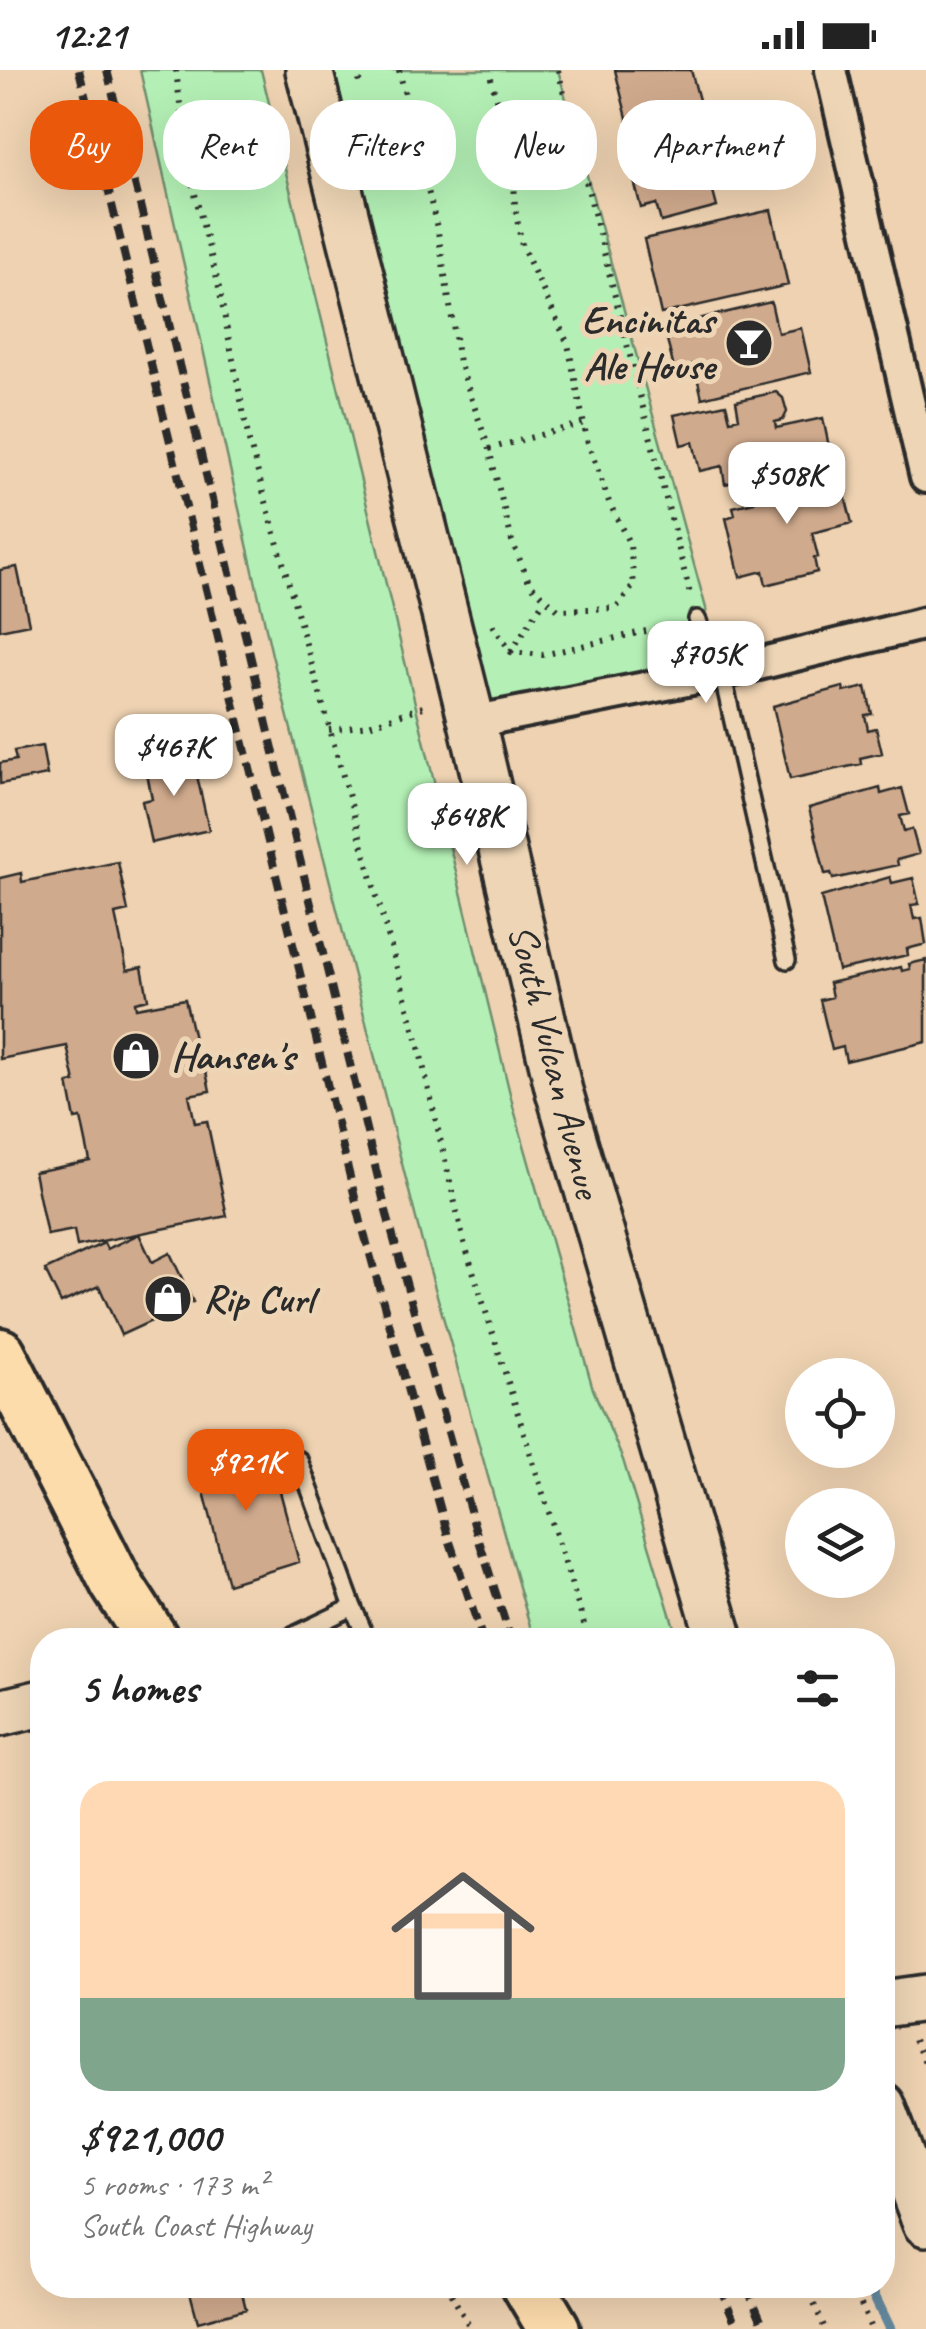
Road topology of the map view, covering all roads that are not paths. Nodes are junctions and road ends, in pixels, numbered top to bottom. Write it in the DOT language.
graph roads {
  1 [pos="309,70"];
  2 [pos="830,70"];
  3 [pos="926,478"];
  4 [pos="696,619"];
  5 [pos="926,623"];
  6 [pos="722,673"];
  7 [pos="468,708"];
  8 [pos="786,960"];
  9 [pos="0,1354"];
  10 [pos="300,1460"];
  11 [pos="352,1607"];
  12 [pos="145,1628"];
  13 [pos="309,1628"];
  14 [pos="361,1628"];
  15 [pos="716,1628"];
  16 [pos="30,1706"];
  17 [pos="0,1713"];
  18 [pos="926,1998"];
  19 [pos="895,2002"];
  20 [pos="895,2141"];
  21 [pos="926,2223"];
  22 [pos="536,2298"];
  23 [pos="554,2329"];
  1 -- 7 [label="main road, South Vulcan Avenue"];
  2 -- 3 [label="street"];
  4 -- 6 [label="lane"];
  5 -- 6 [label="street"];
  6 -- 7 [label="street"];
  6 -- 8 [label="lane"];
  7 -- 15 [label="main road, South Vulcan Avenue"];
  9 -- 12 [label="main road"];
  10 -- 11 [label="lane"];
  11 -- 13 [label="lane"];
  11 -- 14 [label="lane"];
  16 -- 17 [label="main road"];
  18 -- 19 [label="main road"];
  20 -- 21 [label="main road"];
  22 -- 23 [label="main road"];
}
